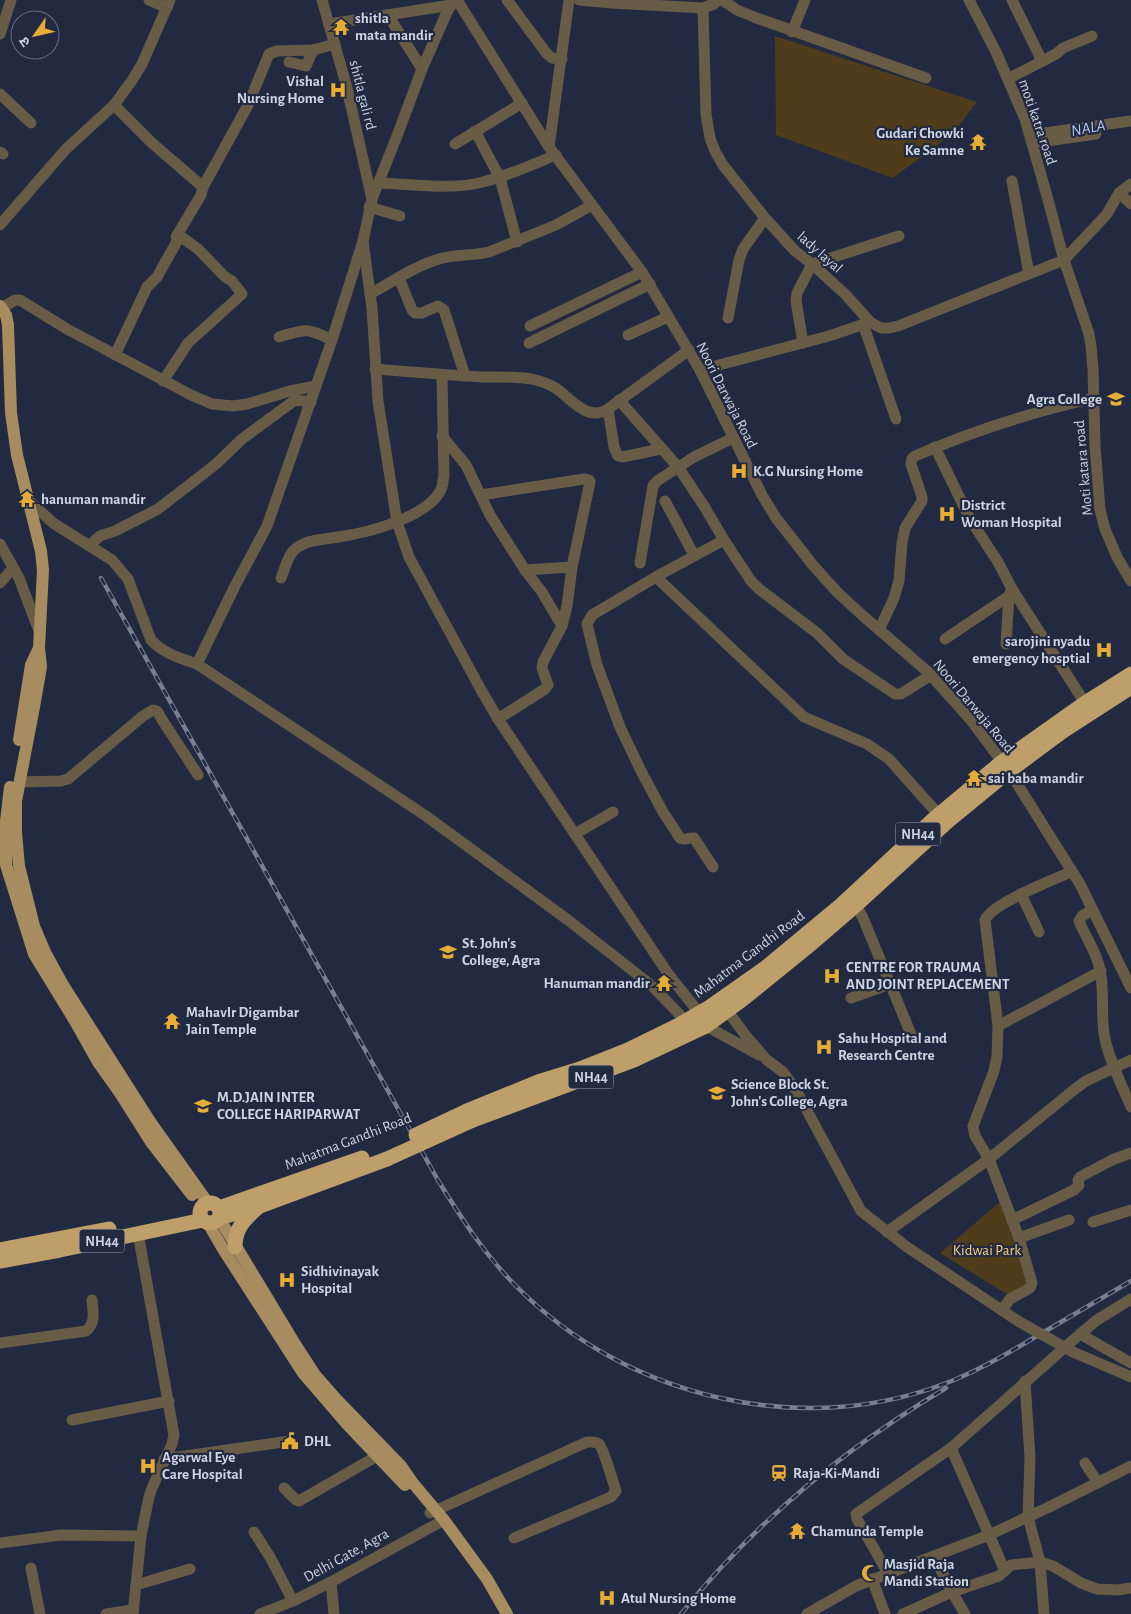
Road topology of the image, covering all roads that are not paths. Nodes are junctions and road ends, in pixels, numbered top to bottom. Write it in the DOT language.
graph roads {
  1 [pos="11,0"];
  2 [pos="149,0"];
  3 [pos="322,0"];
  4 [pos="507,0"];
  5 [pos="569,0"];
  6 [pos="579,0"];
  7 [pos="721,0"];
  8 [pos="805,0"];
  9 [pos="969,0"];
  10 [pos="1012,0"];
  11 [pos="456,1"];
  12 [pos="168,4"];
  13 [pos="703,8"];
  14 [pos="388,15"];
  15 [pos="329,24"];
  16 [pos="792,32"];
  17 [pos="0,34"];
  18 [pos="1092,36"];
  19 [pos="335,44"];
  20 [pos="312,50"];
  21 [pos="562,59"];
  22 [pos="1042,61"];
  23 [pos="289,62"];
  24 [pos="422,69"];
  25 [pos="926,78"];
  26 [pos="1008,79"];
  27 [pos="0,94"];
  28 [pos="522,103"];
  29 [pos="114,105"];
  30 [pos="1131,120"];
  31 [pos="31,124"];
  32 [pos="475,131"];
  33 [pos="1110,132"];
  34 [pos="1031,139"];
  35 [pos="455,144"];
  36 [pos="552,151"];
  37 [pos="500,178"];
  38 [pos="1012,181"];
  39 [pos="379,183"];
  40 [pos="1131,184"];
  41 [pos="203,187"];
  42 [pos="1119,193"];
  43 [pos="371,203"];
  44 [pos="1131,204"];
  45 [pos="592,205"];
  46 [pos="400,216"];
  47 [pos="765,218"];
  48 [pos="0,225"];
  49 [pos="900,236"];
  50 [pos="176,237"];
  51 [pos="363,241"];
  52 [pos="517,242"];
  53 [pos="1064,260"];
  54 [pos="812,264"];
  55 [pos="642,272"];
  56 [pos="1029,274"];
  57 [pos="399,278"];
  58 [pos="650,284"];
  59 [pos="370,294"];
  60 [pos="1,307"];
  61 [pos="668,317"];
  62 [pos="728,318"];
  63 [pos="867,323"];
  64 [pos="530,326"];
  65 [pos="628,335"];
  66 [pos="279,337"];
  67 [pos="332,340"];
  68 [pos="529,343"];
  69 [pos="803,343"];
  70 [pos="688,350"];
  71 [pos="116,355"];
  72 [pos="375,369"];
  73 [pos="700,370"];
  74 [pos="442,375"];
  75 [pos="465,376"];
  76 [pos="163,381"];
  77 [pos="316,386"];
  78 [pos="1094,398"];
  79 [pos="619,400"];
  80 [pos="311,402"];
  81 [pos="608,408"];
  82 [pos="896,419"];
  83 [pos="442,436"];
  84 [pos="733,438"];
  85 [pos="935,447"];
  86 [pos="662,449"];
  87 [pos="678,467"];
  88 [pos="481,495"];
  89 [pos="27,499"];
  90 [pos="665,501"];
  91 [pos="397,522"];
  92 [pos="724,540"];
  93 [pos="0,544"];
  94 [pos="89,546"];
  95 [pos="694,555"];
  96 [pos="640,563"];
  97 [pos="572,567"];
  98 [pos="13,568"];
  99 [pos="525,570"];
  100 [pos="656,576"];
  101 [pos="281,578"];
  102 [pos="1131,581"];
  103 [pos="0,584"];
  104 [pos="1010,593"];
  105 [pos="562,626"];
  106 [pos="879,630"];
  107 [pos="41,634"];
  108 [pos="946,639"];
  109 [pos="1006,644"];
  110 [pos="39,648"];
  111 [pos="197,664"];
  112 [pos="1131,674"];
  113 [pos="930,675"];
  114 [pos="1131,688"];
  115 [pos="1085,703"];
  116 [pos="498,719"];
  117 [pos="1005,767"];
  118 [pos="198,775"];
  119 [pos="18,782"];
  120 [pos="8,800"];
  121 [pos="613,812"];
  122 [pos="939,815"];
  123 [pos="575,834"];
  124 [pos="8,848"];
  125 [pos="8,864"];
  126 [pos="713,866"];
  127 [pos="1072,872"];
  128 [pos="1021,894"];
  129 [pos="856,905"];
  130 [pos="1092,910"];
  131 [pos="1039,932"];
  132 [pos="1101,971"];
  133 [pos="1128,971"];
  134 [pos="890,984"];
  135 [pos="678,987"];
  136 [pos="1131,988"];
  137 [pos="850,998"];
  138 [pos="666,1000"];
  139 [pos="724,1005"];
  140 [pos="697,1020"];
  141 [pos="998,1026"];
  142 [pos="913,1039"];
  143 [pos="767,1060"];
  144 [pos="1131,1060"];
  145 [pos="1114,1068"];
  146 [pos="1130,1103"];
  147 [pos="1131,1154"];
  148 [pos="385,1155"];
  149 [pos="989,1159"];
  150 [pos="260,1206"];
  151 [pos="1131,1210"];
  152 [pos="209,1213"];
  153 [pos="1012,1220"];
  154 [pos="1069,1220"];
  155 [pos="1093,1222"];
  156 [pos="887,1232"];
  157 [pos="138,1233"];
  158 [pos="1019,1238"];
  159 [pos="235,1247"];
  160 [pos="0,1250"];
  161 [pos="0,1261"];
  162 [pos="1131,1299"];
  163 [pos="92,1300"];
  164 [pos="1002,1310"];
  165 [pos="1080,1334"];
  166 [pos="285,1338"];
  167 [pos="0,1343"];
  168 [pos="1131,1363"];
  169 [pos="1131,1376"];
  170 [pos="1025,1381"];
  171 [pos="168,1401"];
  172 [pos="72,1420"];
  173 [pos="290,1441"];
  174 [pos="951,1448"];
  175 [pos="382,1454"];
  176 [pos="164,1459"];
  177 [pos="1085,1463"];
  178 [pos="1131,1466"];
  179 [pos="1098,1483"];
  180 [pos="284,1488"];
  181 [pos="1028,1517"];
  182 [pos="440,1519"];
  183 [pos="254,1532"];
  184 [pos="989,1535"];
  185 [pos="141,1536"];
  186 [pos="514,1538"];
  187 [pos="0,1542"];
  188 [pos="934,1556"];
  189 [pos="1040,1562"];
  190 [pos="32,1568"];
  191 [pos="190,1569"];
  192 [pos="1005,1571"];
  193 [pos="888,1573"];
  194 [pos="872,1579"];
  195 [pos="331,1582"];
  196 [pos="136,1586"];
  197 [pos="1131,1588"];
  198 [pos="952,1592"];
  199 [pos="293,1601"];
  200 [pos="133,1612"];
  201 [pos="40,1614"];
  202 [pos="106,1614"];
  203 [pos="260,1614"];
  204 [pos="334,1614"];
  205 [pos="507,1614"];
  206 [pos="807,1614"];
  207 [pos="885,1614"];
  208 [pos="903,1614"];
  209 [pos="965,1614"];
  210 [pos="1044,1614"];
  1 -- 17 [label="street"];
  2 -- 12 [label="street"];
  3 -- 15 [label="street, shitla gali rd"];
  4 -- 21 [label="street"];
  5 -- 21 [label="street"];
  6 -- 13 [label="street"];
  7 -- 13 [label="street"];
  7 -- 16 [label="street"];
  8 -- 16 [label="street"];
  9 -- 26 [label="street, moti katra road"];
  10 -- 22 [label="street"];
  11 -- 14 [label="street"];
  11 -- 24 [label="street"];
  11 -- 28 [label="street, Noori Darwaja Road"];
  12 -- 29 [label="street"];
  13 -- 47 [label="street, lady layal"];
  14 -- 15 [label="street"];
  14 -- 24 [label="street"];
  15 -- 19 [label="street, shitla gali rd"];
  16 -- 25 [label="street"];
  18 -- 22 [label="street"];
  19 -- 20 [label="street"];
  19 -- 43 [label="street, shitla gali rd"];
  20 -- 23 [label="street"];
  20 -- 41 [label="street"];
  21 -- 36 [label="street"];
  22 -- 26 [label="street"];
  24 -- 39 [label="street"];
  26 -- 34 [label="street, moti katra road"];
  27 -- 31 [label="street"];
  28 -- 32 [label="street"];
  28 -- 36 [label="street, Noori Darwaja Road"];
  29 -- 41 [label="street"];
  29 -- 48 [label="street"];
  30 -- 34 [label="street"];
  32 -- 35 [label="street"];
  32 -- 37 [label="street"];
  33 -- 34 [label="street, moti katra road"];
  34 -- 53 [label="street, moti katra road"];
  36 -- 37 [label="street"];
  36 -- 45 [label="street, Noori Darwaja Road"];
  37 -- 39 [label="street"];
  37 -- 52 [label="street"];
  38 -- 56 [label="street"];
  39 -- 43 [label="street"];
  40 -- 42 [label="street"];
  41 -- 50 [label="street"];
  42 -- 44 [label="street"];
  42 -- 53 [label="street"];
  43 -- 46 [label="street"];
  43 -- 51 [label="street"];
  45 -- 52 [label="street"];
  45 -- 55 [label="street, Noori Darwaja Road"];
  47 -- 54 [label="street, lady layal"];
  47 -- 62 [label="street"];
  49 -- 54 [label="street"];
  51 -- 59 [label="street"];
  51 -- 67 [label="street"];
  52 -- 57 [label="street"];
  53 -- 56 [label="street"];
  53 -- 78 [label="street, Moti katara road"];
  54 -- 63 [label="street, lady layal"];
  54 -- 69 [label="street"];
  55 -- 58 [label="street, Noori Darwaja Road"];
  55 -- 64 [label="street"];
  56 -- 63 [label="street"];
  57 -- 59 [label="street"];
  57 -- 75 [label="street"];
  58 -- 61 [label="street, Noori Darwaja Road"];
  58 -- 68 [label="street"];
  59 -- 72 [label="street"];
  60 -- 71 [label="street"];
  60 -- 89 [label="main road"];
  61 -- 65 [label="street"];
  61 -- 70 [label="street, Noori Darwaja Road"];
  63 -- 69 [label="street"];
  63 -- 82 [label="street"];
  66 -- 67 [label="street"];
  67 -- 77 [label="street"];
  69 -- 73 [label="street"];
  70 -- 73 [label="street, Noori Darwaja Road"];
  70 -- 79 [label="street"];
  71 -- 76 [label="street"];
  71 -- 76 [label="street"];
  72 -- 74 [label="street"];
  72 -- 91 [label="street"];
  73 -- 84 [label="street, Noori Darwaja Road"];
  74 -- 75 [label="street"];
  74 -- 83 [label="street"];
  75 -- 81 [label="street"];
  76 -- 77 [label="street"];
  77 -- 80 [label="street"];
  78 -- 85 [label="street"];
  78 -- 102 [label="street, Moti katara road"];
  79 -- 81 [label="street"];
  79 -- 86 [label="street"];
  80 -- 94 [label="street"];
  80 -- 111 [label="street"];
  81 -- 86 [label="street"];
  83 -- 88 [label="street"];
  83 -- 91 [label="street"];
  84 -- 87 [label="street"];
  84 -- 106 [label="street, Noori Darwaja Road"];
  85 -- 104 [label="street"];
  85 -- 106 [label="street"];
  86 -- 87 [label="street"];
  87 -- 92 [label="street"];
  87 -- 96 [label="street"];
  88 -- 97 [label="street"];
  88 -- 99 [label="street"];
  89 -- 94 [label="street"];
  89 -- 107 [label="main road"];
  90 -- 95 [label="street"];
  91 -- 101 [label="street"];
  91 -- 116 [label="street"];
  92 -- 95 [label="street"];
  92 -- 113 [label="street"];
  93 -- 98 [label="street"];
  94 -- 111 [label="street"];
  95 -- 100 [label="street"];
  97 -- 99 [label="street"];
  97 -- 105 [label="street"];
  98 -- 103 [label="street"];
  98 -- 107 [label="street"];
  99 -- 105 [label="street"];
  100 -- 122 [label="street"];
  100 -- 126 [label="street"];
  104 -- 108 [label="street"];
  104 -- 109 [label="street"];
  104 -- 115 [label="street"];
  105 -- 116 [label="street"];
  106 -- 113 [label="street, Noori Darwaja Road"];
  107 -- 110 [label="main road"];
  110 -- 119 [label="main road"];
  110 -- 120 [label="main road"];
  111 -- 138 [label="street"];
  112 -- 115 [label="highway, Mahatma Gandhi Road / NH44"];
  113 -- 117 [label="street, Noori Darwaja Road"];
  114 -- 117 [label="highway, Mahatma Gandhi Road / NH44"];
  115 -- 117 [label="highway, Mahatma Gandhi Road / NH44"];
  116 -- 123 [label="street"];
  117 -- 122 [label="highway, Mahatma Gandhi Road / NH44"];
  117 -- 127 [label="street, Noori Darwaja Road"];
  117 -- 129 [label="highway, Mahatma Gandhi Road / NH44"];
  118 -- 119 [label="street"];
  119 -- 120 [label="main road"];
  120 -- 124 [label="main road"];
  121 -- 123 [label="street"];
  122 -- 139 [label="highway, Mahatma Gandhi Road / NH44"];
  123 -- 135 [label="street"];
  124 -- 125 [label="main road"];
  125 -- 152 [label="main road"];
  127 -- 128 [label="street"];
  127 -- 130 [label="street, Noori Darwaja Road"];
  128 -- 131 [label="street"];
  128 -- 141 [label="street"];
  129 -- 134 [label="street"];
  129 -- 139 [label="highway, Mahatma Gandhi Road / NH44"];
  130 -- 132 [label="street"];
  130 -- 133 [label="street, Noori Darwaja Road"];
  132 -- 141 [label="street"];
  132 -- 145 [label="street"];
  133 -- 136 [label="street, Noori Darwaja Road"];
  134 -- 137 [label="street"];
  134 -- 142 [label="street"];
  135 -- 138 [label="street"];
  135 -- 140 [label="street"];
  138 -- 140 [label="street"];
  139 -- 140 [label="highway, Mahatma Gandhi Road / NH44"];
  139 -- 143 [label="street"];
  140 -- 143 [label="street"];
  140 -- 148 [label="highway, Mahatma Gandhi Road / NH44, bridge"];
  141 -- 149 [label="street"];
  143 -- 156 [label="street"];
  144 -- 145 [label="street"];
  145 -- 146 [label="street"];
  145 -- 149 [label="street"];
  147 -- 153 [label="street"];
  148 -- 150 [label="highway, Mahatma Gandhi Road / NH44"];
  148 -- 152 [label="highway, Mahatma Gandhi Road / NH44"];
  149 -- 153 [label="street"];
  149 -- 156 [label="street"];
  150 -- 152 [label="highway, Mahatma Gandhi Road / NH44"];
  150 -- 159 [label="highway"];
  151 -- 155 [label="street"];
  152 -- 157 [label="highway, Mahatma Gandhi Road / NH44"];
  152 -- 159 [label="main road"];
  152 -- 160 [label="highway, Mahatma Gandhi Road / NH44"];
  152 -- 166 [label="main road"];
  153 -- 158 [label="street"];
  154 -- 158 [label="street"];
  156 -- 164 [label="street"];
  157 -- 161 [label="highway, Mahatma Gandhi Road / NH44"];
  157 -- 171 [label="street"];
  158 -- 164 [label="street"];
  159 -- 166 [label="main road"];
  162 -- 165 [label="street"];
  163 -- 167 [label="street"];
  164 -- 169 [label="street, bridge"];
  165 -- 168 [label="street"];
  165 -- 170 [label="street"];
  166 -- 175 [label="main road"];
  170 -- 174 [label="street"];
  170 -- 181 [label="street"];
  171 -- 172 [label="street"];
  171 -- 176 [label="street"];
  173 -- 176 [label="street"];
  174 -- 184 [label="street"];
  174 -- 193 [label="street"];
  175 -- 180 [label="street"];
  175 -- 182 [label="main road"];
  176 -- 185 [label="street"];
  177 -- 179 [label="street"];
  178 -- 179 [label="street"];
  179 -- 181 [label="street"];
  181 -- 184 [label="street"];
  181 -- 189 [label="street"];
  182 -- 186 [label="street, Delhi Gate, Agra"];
  182 -- 195 [label="street, Delhi Gate, Agra"];
  182 -- 205 [label="main road"];
  183 -- 199 [label="street"];
  184 -- 188 [label="street"];
  184 -- 192 [label="street"];
  185 -- 187 [label="street"];
  185 -- 196 [label="street"];
  188 -- 193 [label="street"];
  188 -- 198 [label="street"];
  189 -- 192 [label="street"];
  189 -- 197 [label="street"];
  189 -- 210 [label="street"];
  190 -- 201 [label="street"];
  191 -- 196 [label="street"];
  192 -- 198 [label="street"];
  193 -- 194 [label="street"];
  194 -- 206 [label="street"];
  194 -- 207 [label="street"];
  195 -- 199 [label="street, Delhi Gate, Agra"];
  195 -- 204 [label="street"];
  196 -- 200 [label="street"];
  198 -- 208 [label="street"];
  198 -- 209 [label="street"];
  199 -- 203 [label="street, Delhi Gate, Agra"];
  200 -- 202 [label="street"];
}
